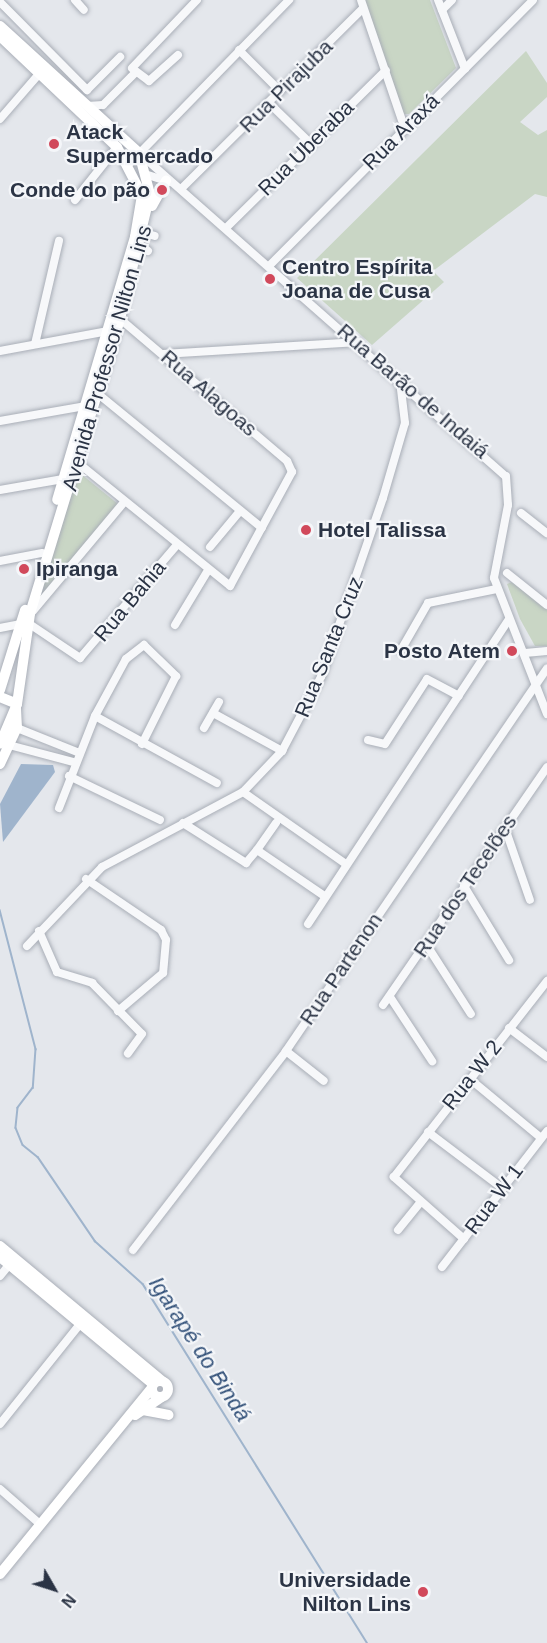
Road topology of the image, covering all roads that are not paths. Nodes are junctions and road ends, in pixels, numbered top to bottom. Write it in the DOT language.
graph roads {
  1 [pos="75,0"];
  2 [pos="197,0"];
  3 [pos="289,0"];
  4 [pos="438,0"];
  5 [pos="452,0"];
  6 [pos="533,0"];
  7 [pos="0,2"];
  8 [pos="362,4"];
  9 [pos="84,10"];
  10 [pos="442,10"];
  11 [pos="0,26"];
  12 [pos="0,36"];
  13 [pos="238,50"];
  14 [pos="178,55"];
  15 [pos="120,57"];
  16 [pos="465,69"];
  17 [pos="386,70"];
  18 [pos="135,73"];
  19 [pos="39,75"];
  20 [pos="280,91"];
  21 [pos="269,103"];
  22 [pos="104,105"];
  23 [pos="85,107"];
  24 [pos="0,120"];
  25 [pos="102,123"];
  26 [pos="405,129"];
  27 [pos="310,144"];
  28 [pos="117,147"];
  29 [pos="139,153"];
  30 [pos="130,163"];
  31 [pos="148,175"];
  32 [pos="175,184"];
  33 [pos="75,200"];
  34 [pos="149,214"];
  35 [pos="227,227"];
  36 [pos="59,241"];
  37 [pos="270,266"];
  38 [pos="120,319"];
  39 [pos="108,331"];
  40 [pos="359,342"];
  41 [pos="35,344"];
  42 [pos="0,351"];
  43 [pos="163,354"];
  44 [pos="400,381"];
  45 [pos="97,393"];
  46 [pos="85,406"];
  47 [pos="0,421"];
  48 [pos="76,462"];
  49 [pos="63,478"];
  50 [pos="0,490"];
  51 [pos="124,502"];
  52 [pos="240,511"];
  53 [pos="522,513"];
  54 [pos="262,528"];
  55 [pos="547,533"];
  56 [pos="176,546"];
  57 [pos="210,547"];
  58 [pos="42,553"];
  59 [pos="0,561"];
  60 [pos="207,572"];
  61 [pos="507,573"];
  62 [pos="497,589"];
  63 [pos="547,605"];
  64 [pos="509,619"];
  65 [pos="26,620"];
  66 [pos="175,625"];
  67 [pos="0,628"];
  68 [pos="401,650"];
  69 [pos="547,651"];
  70 [pos="525,653"];
  71 [pos="547,668"];
  72 [pos="536,679"];
  73 [pos="2,685"];
  74 [pos="22,685"];
  75 [pos="544,692"];
  76 [pos="459,696"];
  77 [pos="0,697"];
  78 [pos="219,702"];
  79 [pos="16,705"];
  80 [pos="546,710"];
  81 [pos="213,713"];
  82 [pos="95,717"];
  83 [pos="17,728"];
  84 [pos="204,728"];
  85 [pos="368,740"];
  86 [pos="48,741"];
  87 [pos="4,744"];
  88 [pos="142,744"];
  89 [pos="32,750"];
  90 [pos="282,751"];
  91 [pos="77,752"];
  92 [pos="73,762"];
  93 [pos="0,764"];
  94 [pos="547,767"];
  95 [pos="69,776"];
  96 [pos="217,783"];
  97 [pos="243,792"];
  98 [pos="59,808"];
  99 [pos="160,820"];
  100 [pos="183,823"];
  101 [pos="276,823"];
  102 [pos="505,828"];
  103 [pos="256,850"];
  104 [pos="346,864"];
  105 [pos="86,879"];
  106 [pos="464,886"];
  107 [pos="323,895"];
  108 [pos="530,900"];
  109 [pos="308,924"];
  110 [pos="39,931"];
  111 [pos="426,944"];
  112 [pos="27,946"];
  113 [pos="509,960"];
  114 [pos="547,981"];
  115 [pos="390,997"];
  116 [pos="383,1005"];
  117 [pos="118,1011"];
  118 [pos="471,1014"];
  119 [pos="509,1028"];
  120 [pos="286,1051"];
  121 [pos="128,1053"];
  122 [pos="547,1057"];
  123 [pos="432,1061"];
  124 [pos="470,1079"];
  125 [pos="324,1081"];
  126 [pos="547,1131"];
  127 [pos="428,1132"];
  128 [pos="541,1138"];
  129 [pos="502,1188"];
  130 [pos="421,1203"];
  131 [pos="398,1230"];
  132 [pos="464,1239"];
  133 [pos="0,1246"];
  134 [pos="134,1250"];
  135 [pos="0,1257"];
  136 [pos="9,1265"];
  137 [pos="442,1267"];
  138 [pos="0,1276"];
  139 [pos="81,1323"];
  140 [pos="156,1385"];
  141 [pos="143,1410"];
  142 [pos="169,1415"];
  143 [pos="127,1420"];
  144 [pos="0,1424"];
  145 [pos="0,1489"];
  146 [pos="40,1524"];
  147 [pos="0,1574"];
  1 -- 9 [label="street"];
  2 -- 18 [label="street"];
  3 -- 13 [label="street"];
  4 -- 10 [label="street"];
  5 -- 10 [label="street"];
  6 -- 16 [label="street, Rua Araxá"];
  7 -- 15 [label="street"];
  8 -- 17 [label="street"];
  8 -- 20 [label="street, Rua Pirajuba"];
  10 -- 16 [label="street"];
  11 -- 23 [label="main road, Avenida Professor Nilton Lins"];
  12 -- 19 [label="main road, Avenida Professor Nilton Lins"];
  13 -- 20 [label="street"];
  13 -- 29 [label="street"];
  14 -- 18 [label="street"];
  16 -- 26 [label="street, Rua Araxá"];
  17 -- 26 [label="street"];
  17 -- 27 [label="street, Rua Uberaba"];
  18 -- 22 [label="street"];
  19 -- 24 [label="street"];
  19 -- 28 [label="main road, Avenida Professor Nilton Lins"];
  20 -- 21 [label="street, Rua Pirajuba"];
  21 -- 27 [label="street"];
  21 -- 32 [label="street, Rua Pirajuba"];
  22 -- 23 [label="street"];
  22 -- 25 [label="street"];
  23 -- 25 [label="main road, Avenida Professor Nilton Lins"];
  25 -- 29 [label="main road, Avenida Professor Nilton Lins"];
  26 -- 37 [label="street, Rua Araxá"];
  27 -- 35 [label="street, Rua Uberaba"];
  28 -- 30 [label="main road, Avenida Professor Nilton Lins"];
  28 -- 33 [label="street"];
  29 -- 30 [label="street"];
  29 -- 31 [label="main road, Avenida Professor Nilton Lins"];
  29 -- 32 [label="street, Rua Barão de Indaiá"];
  30 -- 39 [label="main road, Avenida Professor Nilton Lins"];
  31 -- 32 [label="street, Rua Barão de Indaiá"];
  31 -- 34 [label="main road, Avenida Professor Nilton Lins"];
  32 -- 34 [label="main road"];
  32 -- 35 [label="street, Rua Barão de Indaiá"];
  34 -- 38 [label="main road, Avenida Professor Nilton Lins"];
  35 -- 37 [label="street, Rua Barão de Indaiá"];
  36 -- 41 [label="street"];
  37 -- 40 [label="street, Rua Barão de Indaiá"];
  38 -- 43 [label="street, Rua Alagoas"];
  38 -- 45 [label="main road, Avenida Professor Nilton Lins"];
  39 -- 41 [label="street"];
  39 -- 46 [label="main road, Avenida Professor Nilton Lins"];
  40 -- 43 [label="street"];
  40 -- 44 [label="street, Rua Barão de Indaiá"];
  41 -- 42 [label="street"];
  43 -- 54 [label="street, Rua Alagoas"];
  44 -- 62 [label="street, Rua Barão de Indaiá"];
  44 -- 90 [label="street, Rua Santa Cruz"];
  45 -- 48 [label="main road, Avenida Professor Nilton Lins"];
  45 -- 52 [label="street"];
  46 -- 47 [label="street"];
  46 -- 49 [label="main road, Avenida Professor Nilton Lins"];
  48 -- 51 [label="street"];
  48 -- 65 [label="main road, Avenida Professor Nilton Lins"];
  49 -- 50 [label="street"];
  49 -- 58 [label="main road, Avenida Professor Nilton Lins"];
  51 -- 56 [label="street"];
  51 -- 65 [label="street"];
  52 -- 54 [label="street"];
  52 -- 57 [label="street"];
  53 -- 55 [label="street"];
  54 -- 60 [label="street"];
  56 -- 60 [label="street"];
  56 -- 65 [label="street, Rua Bahia"];
  58 -- 59 [label="street"];
  58 -- 65 [label="main road, Avenida Professor Nilton Lins"];
  60 -- 66 [label="street"];
  61 -- 63 [label="street"];
  62 -- 64 [label="street, Rua Barão de Indaiá"];
  62 -- 68 [label="street"];
  64 -- 70 [label="street, Rua Barão de Indaiá"];
  64 -- 76 [label="street"];
  65 -- 67 [label="street"];
  65 -- 73 [label="main road, Avenida Professor Nilton Lins"];
  65 -- 74 [label="main road, Avenida Professor Nilton Lins"];
  69 -- 70 [label="street"];
  70 -- 72 [label="street, Rua Barão de Indaiá"];
  71 -- 72 [label="street, Rua Partenon"];
  72 -- 75 [label="street, Rua Barão de Indaiá"];
  72 -- 120 [label="street, Rua Partenon"];
  73 -- 74 [label="main road"];
  74 -- 79 [label="main road, Avenida Professor Nilton Lins"];
  75 -- 80 [label="street, Rua Barão de Indaiá"];
  76 -- 85 [label="street"];
  76 -- 104 [label="street"];
  77 -- 79 [label="main road"];
  78 -- 81 [label="street"];
  79 -- 83 [label="main road"];
  79 -- 87 [label="main road, Avenida Professor Nilton Lins"];
  81 -- 84 [label="street"];
  81 -- 90 [label="street"];
  82 -- 88 [label="street"];
  82 -- 88 [label="street"];
  82 -- 91 [label="street"];
  83 -- 86 [label="street"];
  83 -- 87 [label="main road"];
  86 -- 89 [label="street"];
  86 -- 91 [label="street"];
  87 -- 89 [label="street"];
  87 -- 93 [label="main road"];
  88 -- 96 [label="street"];
  89 -- 92 [label="street"];
  90 -- 97 [label="street, Rua Santa Cruz"];
  91 -- 92 [label="street"];
  92 -- 95 [label="street"];
  94 -- 102 [label="street, Rua dos Tecelões"];
  95 -- 98 [label="street"];
  95 -- 99 [label="street"];
  97 -- 100 [label="street, Rua Santa Cruz"];
  97 -- 104 [label="street"];
  100 -- 103 [label="street"];
  100 -- 105 [label="street, Rua Santa Cruz"];
  101 -- 103 [label="street"];
  102 -- 106 [label="street, Rua dos Tecelões"];
  102 -- 108 [label="street"];
  103 -- 107 [label="street"];
  104 -- 109 [label="street"];
  105 -- 110 [label="street, Rua Santa Cruz"];
  105 -- 117 [label="street"];
  106 -- 111 [label="street, Rua dos Tecelões"];
  106 -- 113 [label="street"];
  110 -- 112 [label="street, Rua Santa Cruz"];
  110 -- 117 [label="street"];
  111 -- 115 [label="street, Rua dos Tecelões"];
  111 -- 118 [label="street"];
  114 -- 119 [label="street, Rua W 2"];
  115 -- 116 [label="street, Rua dos Tecelões"];
  115 -- 123 [label="street"];
  117 -- 121 [label="street"];
  119 -- 122 [label="street"];
  119 -- 124 [label="street, Rua W 2"];
  120 -- 125 [label="street"];
  120 -- 134 [label="street, Rua Partenon"];
  124 -- 127 [label="street, Rua W 2"];
  124 -- 128 [label="street"];
  126 -- 128 [label="street, Rua W 1"];
  127 -- 129 [label="street"];
  127 -- 130 [label="street, Rua W 2"];
  128 -- 129 [label="street, Rua W 1"];
  129 -- 132 [label="street, Rua W 1"];
  130 -- 131 [label="street"];
  130 -- 132 [label="street"];
  132 -- 137 [label="street, Rua W 1"];
  133 -- 140 [label="main road"];
  135 -- 136 [label="main road"];
  136 -- 138 [label="street"];
  136 -- 139 [label="main road"];
  139 -- 140 [label="main road"];
  139 -- 144 [label="street"];
  140 -- 141 [label="main road"];
  140 -- 143 [label="main road"];
  141 -- 142 [label="main road"];
  141 -- 143 [label="main road"];
  143 -- 146 [label="main road"];
  145 -- 146 [label="street"];
  146 -- 147 [label="main road"];
}
